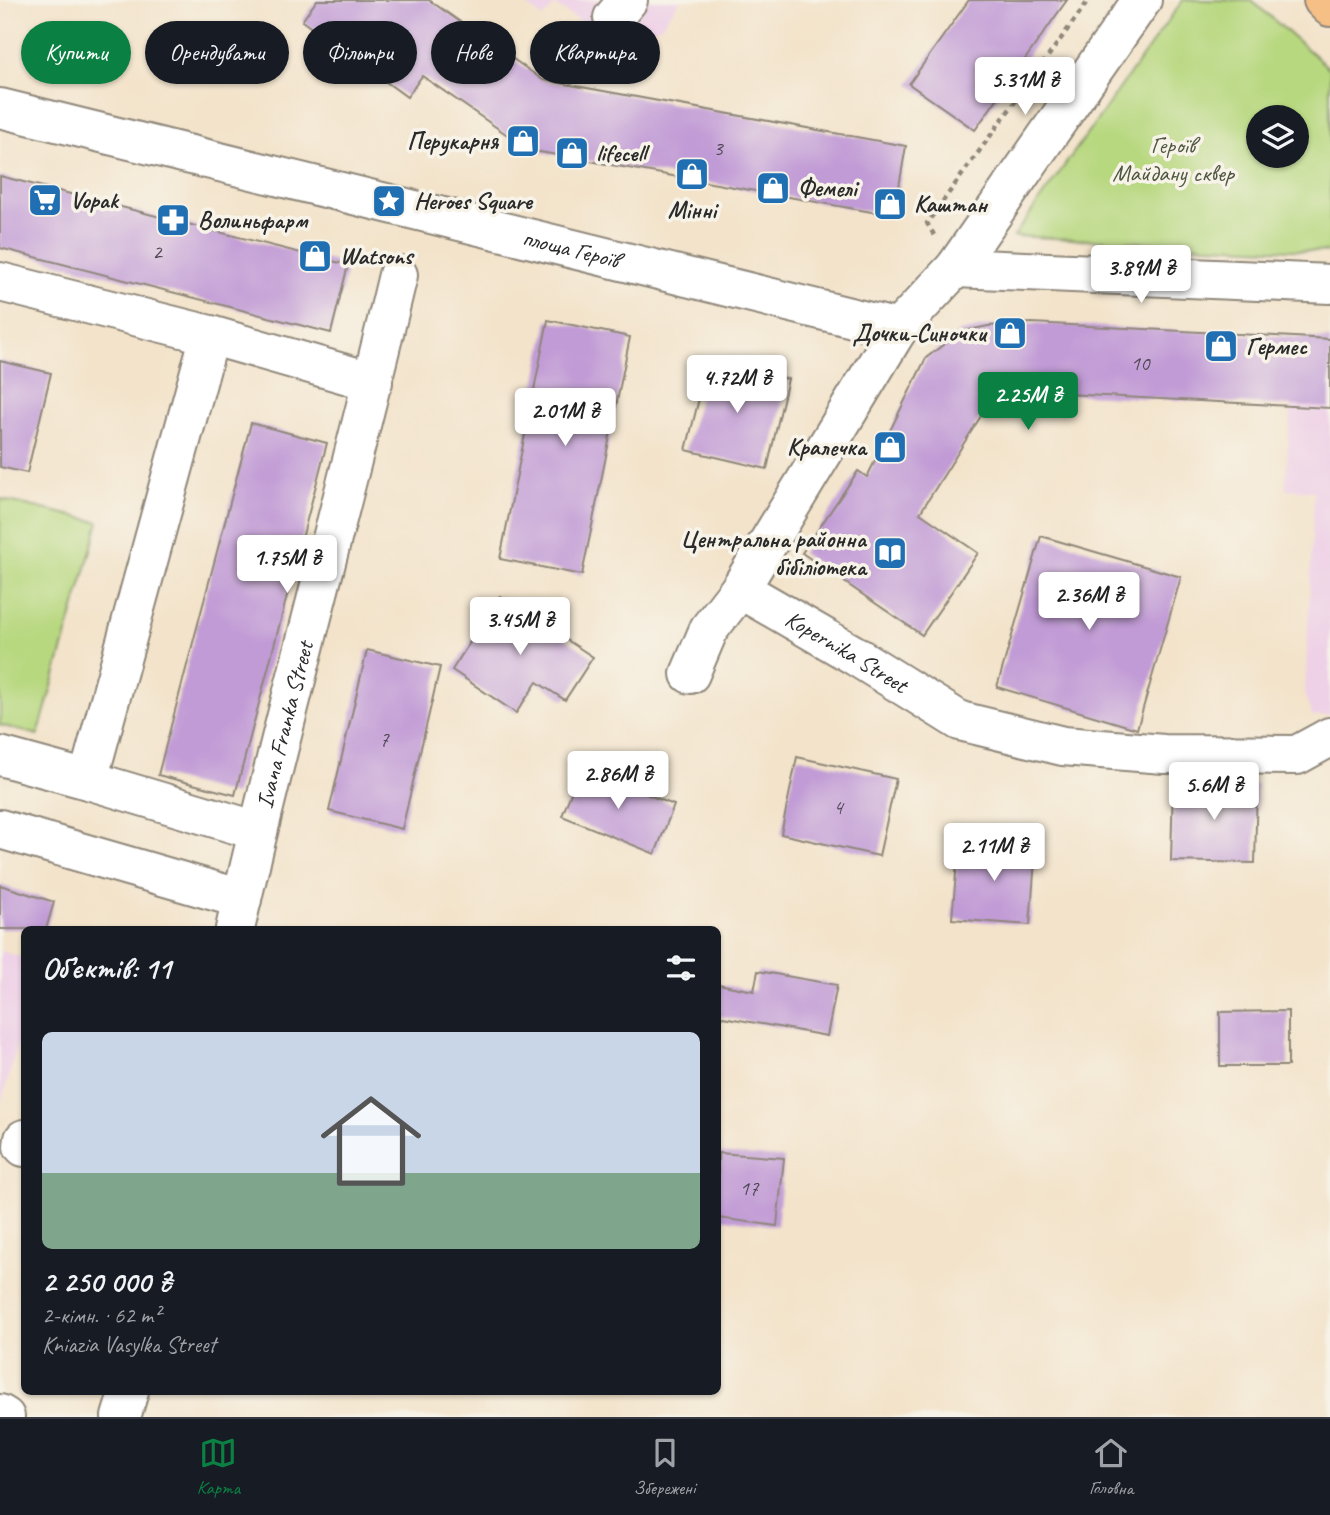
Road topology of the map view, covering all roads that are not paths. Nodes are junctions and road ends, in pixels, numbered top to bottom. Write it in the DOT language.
graph roads {
  1 [pos="1142,0"];
  2 [pos="1323,0"];
  3 [pos="1330,7"];
  4 [pos="0,108"];
  5 [pos="955,268"];
  6 [pos="398,275"];
  7 [pos="0,282"];
  8 [pos="1330,284"];
  9 [pos="898,329"];
  10 [pos="210,335"];
  11 [pos="373,382"];
  12 [pos="740,589"];
  13 [pos="690,674"];
  14 [pos="1330,737"];
  15 [pos="0,756"];
  16 [pos="88,780"];
  17 [pos="0,830"];
  18 [pos="258,831"];
  19 [pos="238,914"];
  20 [pos="128,1395"];
  21 [pos="0,1414"];
  22 [pos="5,1417"];
  23 [pos="121,1417"];
  1 -- 5 [label="street"];
  2 -- 3 [label="main road"];
  4 -- 9 [label="street, площа Героїв"];
  5 -- 8 [label="street"];
  5 -- 9 [label="street"];
  6 -- 11 [label="street, Ivana Franka Street"];
  7 -- 10 [label="street"];
  9 -- 12 [label="street"];
  10 -- 11 [label="street"];
  10 -- 16 [label="street"];
  11 -- 18 [label="street, Ivana Franka Street"];
  12 -- 13 [label="street"];
  12 -- 14 [label="street, Kopernika Street"];
  15 -- 16 [label="street"];
  16 -- 18 [label="street"];
  17 -- 19 [label="street"];
  18 -- 19 [label="street, Ivana Franka Street"];
  20 -- 23 [label="street"];
  21 -- 22 [label="street"];
}
